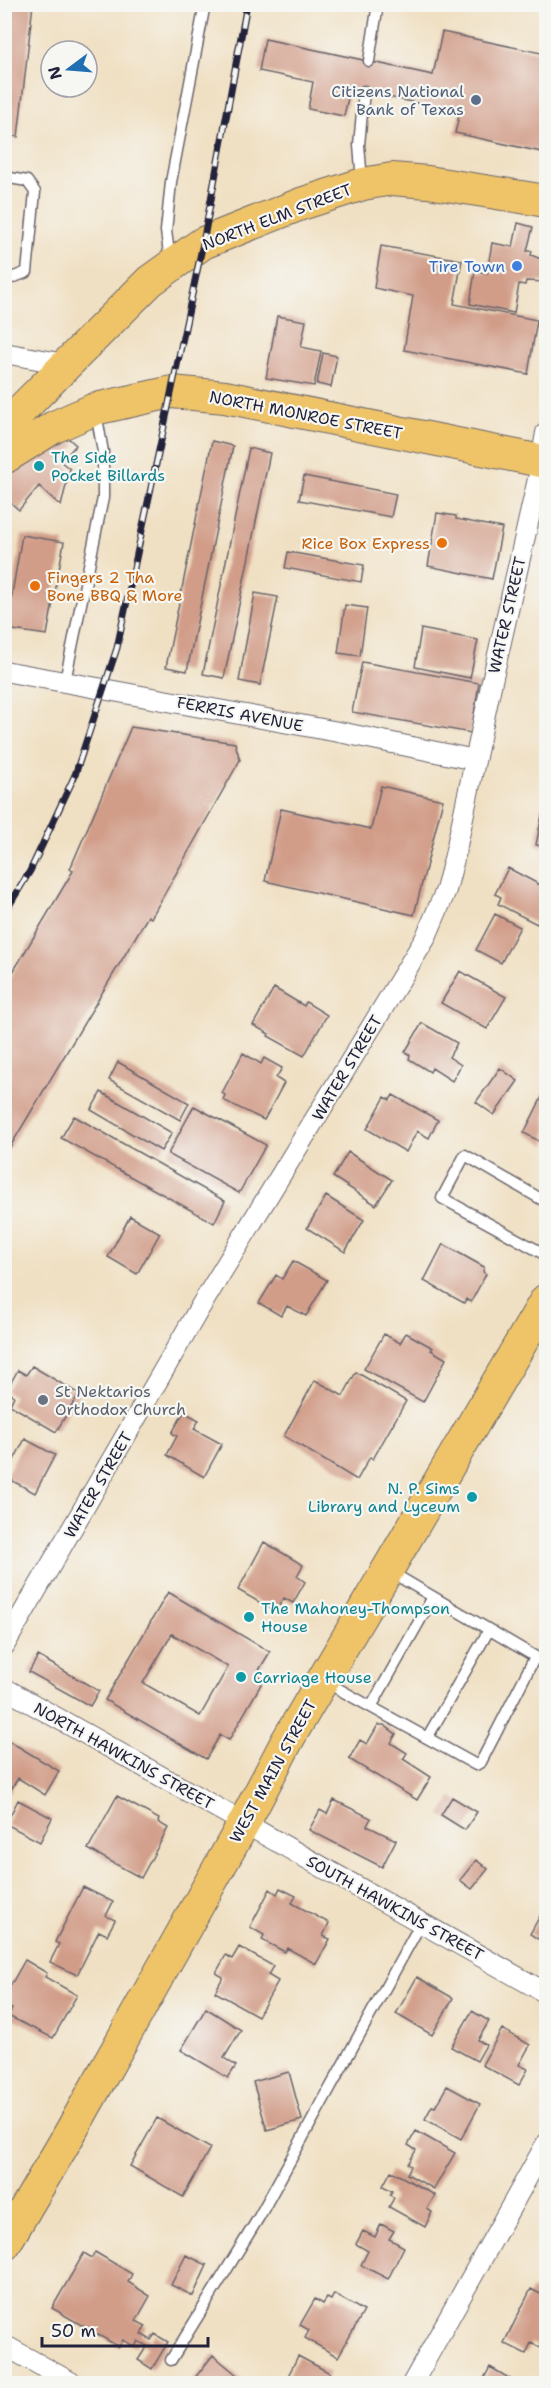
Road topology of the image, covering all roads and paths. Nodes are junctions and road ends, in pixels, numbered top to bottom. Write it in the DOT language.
graph roads {
  1 [pos="205,4"];
  2 [pos="378,4"];
  3 [pos="369,61"];
  4 [pos="364,92"];
  5 [pos="4,177"];
  6 [pos="363,184"];
  7 [pos="546,201"];
  8 [pos="171,266"];
  9 [pos="4,281"];
  10 [pos="4,353"];
  11 [pos="65,364"];
  12 [pos="95,409"];
  13 [pos="4,427"];
  14 [pos="545,452"];
  15 [pos="4,458"];
  16 [pos="4,671"];
  17 [pos="65,681"];
  18 [pos="475,760"];
  19 [pos="546,1202"];
  20 [pos="546,1255"];
  21 [pos="546,1300"];
  22 [pos="388,1571"];
  23 [pos="433,1597"];
  24 [pos="489,1630"];
  25 [pos="4,1646"];
  26 [pos="535,1657"];
  27 [pos="546,1663"];
  28 [pos="324,1681"];
  29 [pos="4,1688"];
  30 [pos="371,1707"];
  31 [pos="427,1738"];
  32 [pos="244,1823"];
  33 [pos="421,1923"];
  34 [pos="546,1993"];
  35 [pos="546,2144"];
  36 [pos="4,2245"];
  37 [pos="4,2345"];
  38 [pos="171,2360"];
  39 [pos="74,2384"];
  40 [pos="412,2384"];
  1 -- 8 [label="lane"];
  2 -- 3 [label="lane"];
  4 -- 6 [label="lane"];
  5 -- 9 [label="lane"];
  6 -- 7 [label="main road, NORTH ELM STREET"];
  6 -- 8 [label="main road, NORTH ELM STREET"];
  8 -- 11 [label="main road, NORTH ELM STREET"];
  10 -- 11 [label="street"];
  11 -- 13 [label="main road, NORTH ELM STREET"];
  12 -- 14 [label="main road, NORTH MONROE STREET"];
  12 -- 15 [label="main road, NORTH MONROE STREET"];
  12 -- 17 [label="lane"];
  14 -- 18 [label="street, WATER STREET"];
  16 -- 17 [label="street, FERRIS AVENUE"];
  17 -- 18 [label="street, FERRIS AVENUE"];
  18 -- 25 [label="street, WATER STREET"];
  19 -- 20 [label="lane"];
  21 -- 22 [label="main road, WEST MAIN STREET"];
  22 -- 23 [label="lane"];
  22 -- 28 [label="main road, WEST MAIN STREET"];
  23 -- 24 [label="lane"];
  23 -- 30 [label="lane"];
  24 -- 26 [label="lane"];
  24 -- 31 [label="lane"];
  26 -- 27 [label="lane"];
  26 -- 31 [label="lane"];
  28 -- 30 [label="lane"];
  28 -- 32 [label="main road, WEST MAIN STREET"];
  29 -- 32 [label="street, NORTH HAWKINS STREET"];
  30 -- 31 [label="lane"];
  32 -- 33 [label="street, SOUTH HAWKINS STREET"];
  32 -- 36 [label="main road, WEST MAIN STREET"];
  33 -- 34 [label="street, SOUTH HAWKINS STREET"];
  33 -- 38 [label="lane"];
  35 -- 40 [label="street"];
  37 -- 39 [label="street"];
}
